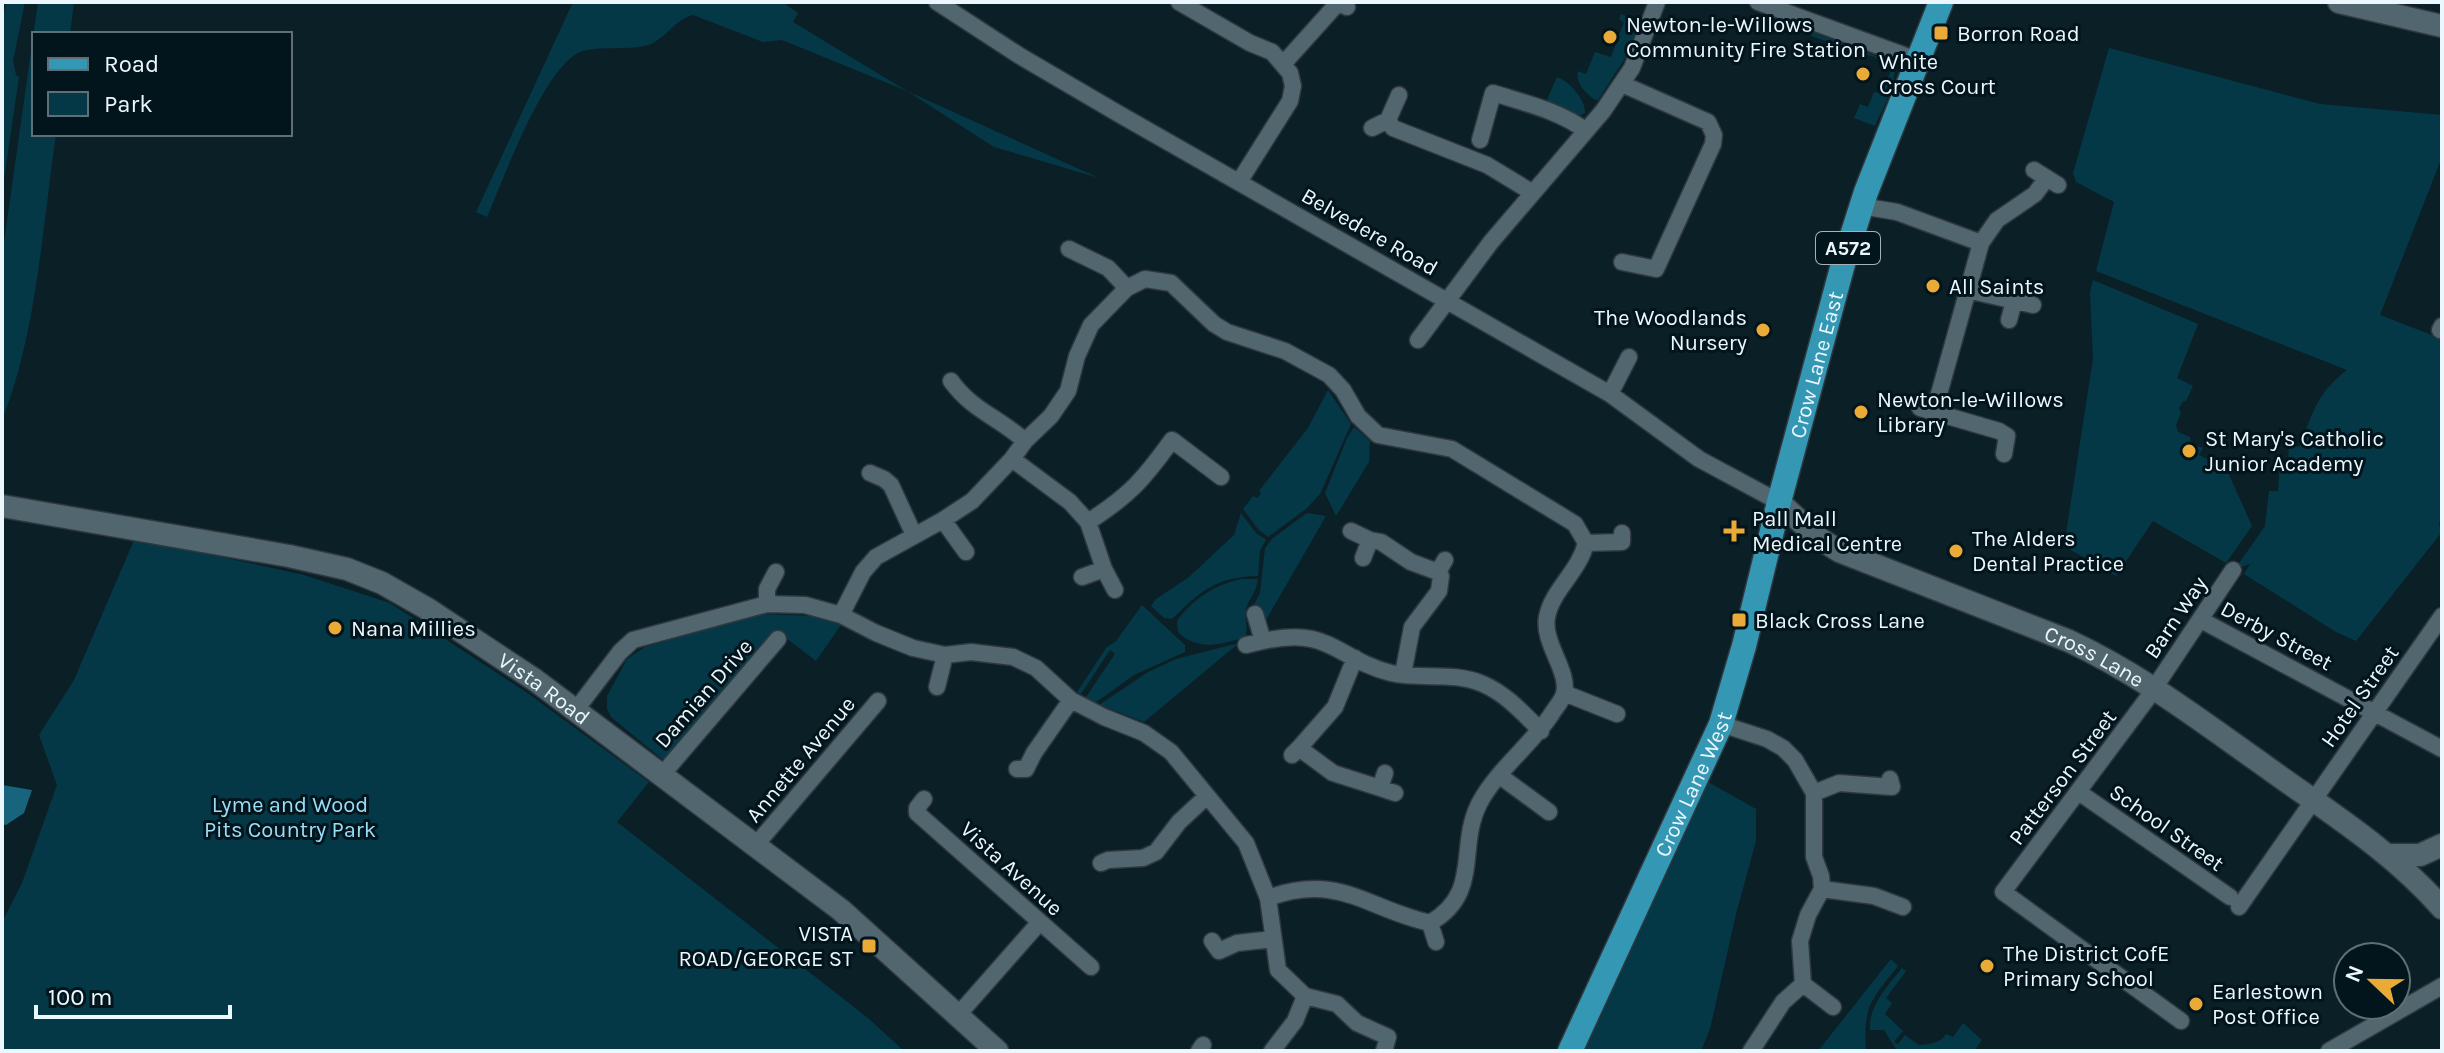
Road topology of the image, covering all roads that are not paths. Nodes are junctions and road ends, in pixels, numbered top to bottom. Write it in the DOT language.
graph roads {
  1 [pos="937,2"];
  2 [pos="1179,2"];
  3 [pos="1657,2"];
  4 [pos="1758,2"];
  5 [pos="1941,2"];
  6 [pos="2339,2"];
  7 [pos="1341,4"];
  8 [pos="1791,8"];
  9 [pos="2442,26"];
  10 [pos="1917,60"];
  11 [pos="1284,63"];
  12 [pos="1622,84"];
  13 [pos="1399,95"];
  14 [pos="1388,120"];
  15 [pos="1372,128"];
  16 [pos="1586,131"];
  17 [pos="1480,140"];
  18 [pos="2047,178"];
  19 [pos="1239,182"];
  20 [pos="1533,193"];
  21 [pos="1861,206"];
  22 [pos="1981,243"];
  23 [pos="1068,248"];
  24 [pos="1622,262"];
  25 [pos="1127,288"];
  26 [pos="1967,290"];
  27 [pos="1448,301"];
  28 [pos="2014,301"];
  29 [pos="2033,305"];
  30 [pos="2009,320"];
  31 [pos="1418,340"];
  32 [pos="1629,357"];
  33 [pos="952,380"];
  34 [pos="1610,394"];
  35 [pos="1025,441"];
  36 [pos="2004,454"];
  37 [pos="1012,459"];
  38 [pos="871,473"];
  39 [pos="1221,477"];
  40 [pos="1779,502"];
  41 [pos="2,506"];
  42 [pos="943,520"];
  43 [pos="1088,522"];
  44 [pos="1351,531"];
  45 [pos="914,535"];
  46 [pos="1370,540"];
  47 [pos="1586,543"];
  48 [pos="1623,543"];
  49 [pos="1767,549"];
  50 [pos="1839,551"];
  51 [pos="966,552"];
  52 [pos="1363,558"];
  53 [pos="1104,569"];
  54 [pos="2233,570"];
  55 [pos="781,572"];
  56 [pos="1082,577"];
  57 [pos="1115,590"];
  58 [pos="767,604"];
  59 [pos="1255,614"];
  60 [pos="841,615"];
  61 [pos="2442,616"];
  62 [pos="2201,620"];
  63 [pos="778,639"];
  64 [pos="945,655"];
  65 [pos="1355,658"];
  66 [pos="1403,674"];
  67 [pos="937,687"];
  68 [pos="2154,688"];
  69 [pos="1564,693"];
  70 [pos="1071,700"];
  71 [pos="878,701"];
  72 [pos="575,711"];
  73 [pos="2374,712"];
  74 [pos="1617,714"];
  75 [pos="1721,724"];
  76 [pos="1541,731"];
  77 [pos="2442,749"];
  78 [pos="1026,770"];
  79 [pos="661,776"];
  80 [pos="1500,776"];
  81 [pos="1387,785"];
  82 [pos="1893,786"];
  83 [pos="1814,793"];
  84 [pos="2080,793"];
  85 [pos="1207,796"];
  86 [pos="924,799"];
  87 [pos="2313,800"];
  88 [pos="1549,812"];
  89 [pos="755,846"];
  90 [pos="2436,849"];
  91 [pos="2389,855"];
  92 [pos="1101,863"];
  93 [pos="1822,889"];
  94 [pos="1268,898"];
  95 [pos="2433,898"];
  96 [pos="2234,902"];
  97 [pos="1903,907"];
  98 [pos="1040,922"];
  99 [pos="1430,923"];
  100 [pos="1273,939"];
  101 [pos="1436,942"];
  102 [pos="1218,951"];
  103 [pos="1091,967"];
  104 [pos="1803,984"];
  105 [pos="2442,986"];
  106 [pos="1305,996"];
  107 [pos="1833,1007"];
  108 [pos="958,1015"];
  109 [pos="2181,1021"];
  110 [pos="997,1051"];
  111 [pos="1272,1051"];
  112 [pos="1384,1051"];
  113 [pos="1570,1051"];
  114 [pos="1751,1051"];
  115 [pos="2329,1051"];
  1 -- 19 [label="street, Belvedere Road"];
  2 -- 11 [label="street"];
  3 -- 12 [label="street"];
  4 -- 8 [label="street"];
  5 -- 10 [label="main road, Crow Lane East / A572"];
  6 -- 9 [label="main road"];
  7 -- 11 [label="street"];
  8 -- 10 [label="street"];
  10 -- 21 [label="main road, Crow Lane East / A572"];
  11 -- 19 [label="street"];
  12 -- 16 [label="street"];
  12 -- 24 [label="street"];
  13 -- 14 [label="street"];
  14 -- 15 [label="street"];
  14 -- 20 [label="street"];
  16 -- 17 [label="street"];
  16 -- 20 [label="street"];
  18 -- 22 [label="street"];
  19 -- 27 [label="street, Belvedere Road"];
  20 -- 27 [label="street"];
  21 -- 22 [label="street"];
  21 -- 40 [label="main road, Crow Lane East / A572"];
  22 -- 26 [label="street"];
  23 -- 25 [label="street"];
  25 -- 35 [label="street"];
  25 -- 47 [label="street"];
  26 -- 28 [label="street"];
  26 -- 36 [label="street"];
  27 -- 31 [label="street"];
  27 -- 34 [label="street, Belvedere Road"];
  28 -- 29 [label="street"];
  28 -- 30 [label="street"];
  32 -- 34 [label="street"];
  33 -- 35 [label="street"];
  34 -- 40 [label="street, Belvedere Road"];
  35 -- 37 [label="street"];
  37 -- 42 [label="street"];
  37 -- 43 [label="street"];
  38 -- 45 [label="street"];
  39 -- 43 [label="street"];
  40 -- 49 [label="main road, Crow Lane West / A572"];
  40 -- 50 [label="main road, Cross Lane"];
  41 -- 72 [label="main road, Vista Road"];
  42 -- 45 [label="street"];
  42 -- 51 [label="street"];
  43 -- 53 [label="street"];
  44 -- 46 [label="street"];
  45 -- 60 [label="street"];
  46 -- 52 [label="street"];
  46 -- 66 [label="street"];
  47 -- 48 [label="street"];
  47 -- 69 [label="street"];
  49 -- 50 [label="main road"];
  49 -- 75 [label="main road, Crow Lane West / A572"];
  50 -- 68 [label="main road, Cross Lane"];
  53 -- 56 [label="street"];
  53 -- 57 [label="street"];
  54 -- 62 [label="street, Barn Way"];
  55 -- 58 [label="street"];
  58 -- 60 [label="street"];
  58 -- 72 [label="street"];
  59 -- 65 [label="street"];
  60 -- 64 [label="street"];
  61 -- 73 [label="street, Hotel Street"];
  62 -- 68 [label="street, Barn Way"];
  62 -- 73 [label="street, Derby Street"];
  63 -- 79 [label="street, Damian Drive"];
  64 -- 67 [label="street"];
  64 -- 70 [label="street"];
  65 -- 66 [label="street"];
  65 -- 81 [label="street"];
  66 -- 76 [label="street"];
  68 -- 84 [label="street, Patterson Street"];
  68 -- 87 [label="main road, Cross Lane"];
  69 -- 74 [label="street"];
  69 -- 76 [label="street"];
  70 -- 78 [label="street"];
  70 -- 85 [label="street"];
  71 -- 89 [label="street, Annette Avenue"];
  72 -- 79 [label="main road, Vista Road"];
  73 -- 77 [label="street, Derby Street"];
  73 -- 87 [label="street, Hotel Street"];
  75 -- 83 [label="street"];
  75 -- 113 [label="main road, Crow Lane West / A572"];
  76 -- 80 [label="street"];
  79 -- 89 [label="main road, Vista Road"];
  80 -- 88 [label="street"];
  80 -- 99 [label="street"];
  82 -- 83 [label="street"];
  83 -- 93 [label="street"];
  84 -- 96 [label="street, School Street"];
  84 -- 109 [label="street, Patterson Street"];
  85 -- 92 [label="street"];
  85 -- 94 [label="street"];
  86 -- 98 [label="street, Vista Avenue"];
  87 -- 91 [label="main road, Cross Lane"];
  87 -- 96 [label="street, Hotel Street"];
  89 -- 108 [label="main road, Vista Road"];
  90 -- 91 [label="main road"];
  90 -- 95 [label="main road"];
  91 -- 95 [label="main road, Cross Lane"];
  93 -- 97 [label="street"];
  93 -- 104 [label="street"];
  94 -- 99 [label="street"];
  94 -- 100 [label="street"];
  98 -- 103 [label="street, Vista Avenue"];
  98 -- 108 [label="street"];
  99 -- 101 [label="street"];
  100 -- 102 [label="street"];
  100 -- 106 [label="street"];
  104 -- 107 [label="street"];
  104 -- 114 [label="street"];
  105 -- 115 [label="street"];
  106 -- 111 [label="street"];
  106 -- 112 [label="street"];
  108 -- 110 [label="main road, Vista Road"];
}
